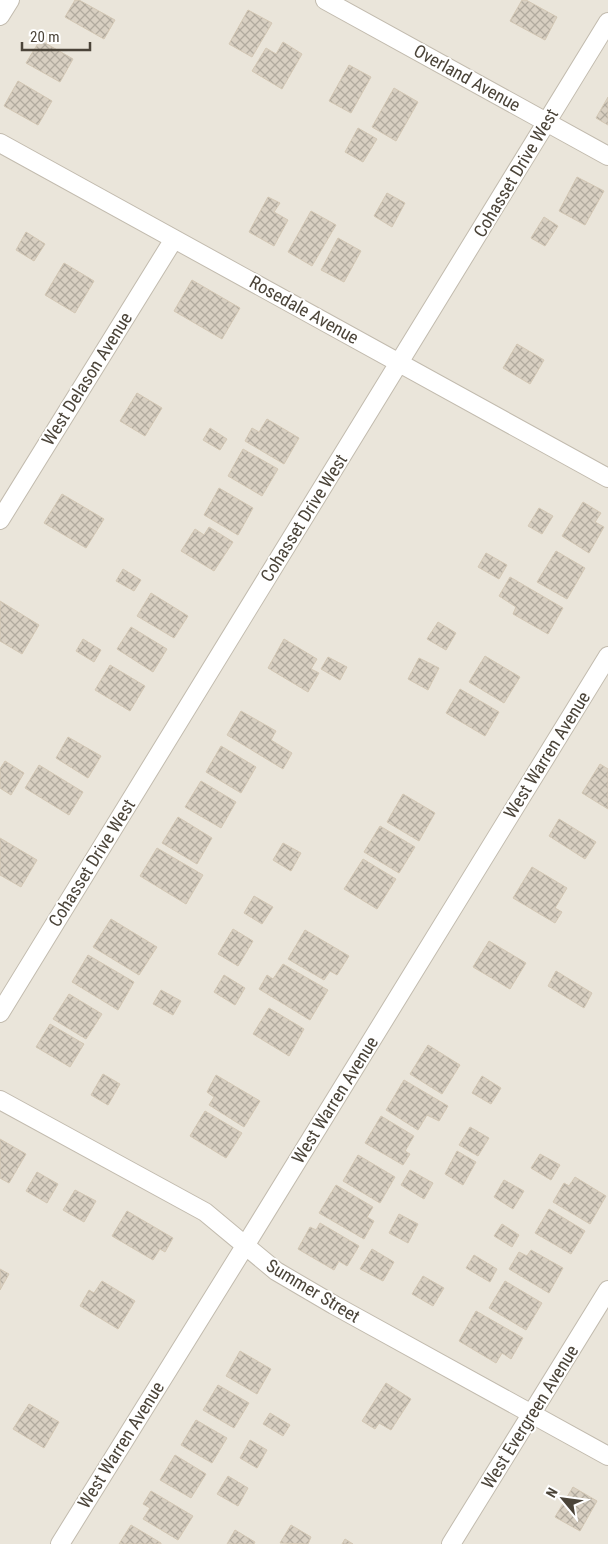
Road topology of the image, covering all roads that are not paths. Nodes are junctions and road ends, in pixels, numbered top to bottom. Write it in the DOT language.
graph roads {
  1 [pos="10,0"];
  2 [pos="325,0"];
  3 [pos="0,16"];
  4 [pos="608,22"];
  5 [pos="547,122"];
  6 [pos="0,143"];
  7 [pos="608,156"];
  8 [pos="174,238"];
  9 [pos="400,362"];
  10 [pos="608,478"];
  11 [pos="0,520"];
  12 [pos="608,656"];
  13 [pos="0,1014"];
  14 [pos="0,1100"];
  15 [pos="245,1246"];
  16 [pos="608,1290"];
  17 [pos="532,1414"];
  18 [pos="608,1456"];
  19 [pos="60,1544"];
  20 [pos="451,1544"];
  1 -- 3 [label="street"];
  2 -- 5 [label="street, Overland Avenue"];
  4 -- 5 [label="street, Cohasset Drive West"];
  5 -- 7 [label="street, Overland Avenue"];
  5 -- 9 [label="street, Cohasset Drive West"];
  6 -- 8 [label="street, Rosedale Avenue"];
  8 -- 9 [label="street, Rosedale Avenue"];
  8 -- 11 [label="street, West Delason Avenue"];
  9 -- 10 [label="street, Rosedale Avenue"];
  9 -- 13 [label="street, Cohasset Drive West"];
  12 -- 15 [label="street, West Warren Avenue"];
  14 -- 15 [label="street, Summer Street"];
  15 -- 17 [label="street, Summer Street"];
  15 -- 19 [label="street, West Warren Avenue"];
  16 -- 17 [label="street, West Evergreen Avenue"];
  17 -- 18 [label="street, Summer Street"];
  17 -- 20 [label="street, West Evergreen Avenue"];
}
